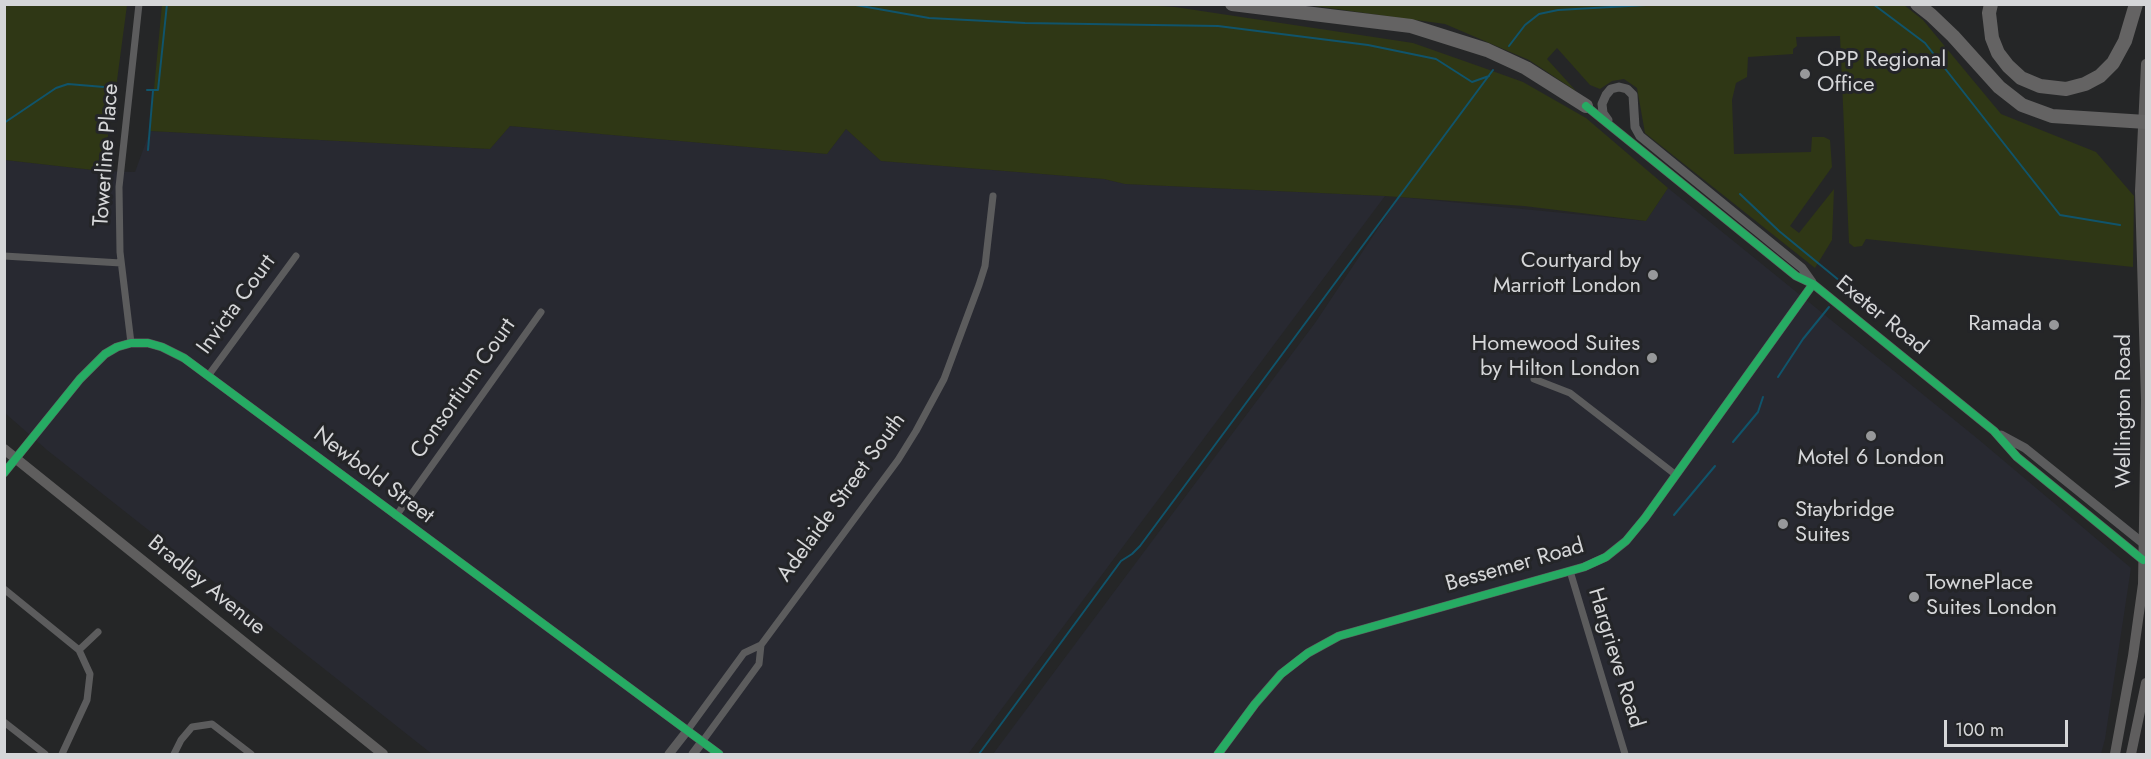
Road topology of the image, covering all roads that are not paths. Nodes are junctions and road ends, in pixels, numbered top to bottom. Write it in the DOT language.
graph roads {
  1 [pos="140,4"];
  2 [pos="1232,4"];
  3 [pos="1917,4"];
  4 [pos="1991,4"];
  5 [pos="2136,4"];
  6 [pos="2146,64"];
  7 [pos="1586,106"];
  8 [pos="2145,122"];
  9 [pos="1612,126"];
  10 [pos="993,196"];
  11 [pos="296,255"];
  12 [pos="4,256"];
  13 [pos="121,263"];
  14 [pos="1813,284"];
  15 [pos="541,312"];
  16 [pos="131,343"];
  17 [pos="208,376"];
  18 [pos="1534,379"];
  19 [pos="1994,431"];
  20 [pos="4,449"];
  21 [pos="16,458"];
  22 [pos="4,473"];
  23 [pos="1676,475"];
  24 [pos="396,516"];
  25 [pos="2145,553"];
  26 [pos="1570,571"];
  27 [pos="4,589"];
  28 [pos="98,632"];
  29 [pos="760,645"];
  30 [pos="79,650"];
  31 [pos="2146,683"];
  32 [pos="4,722"];
  33 [pos="687,732"];
  34 [pos="702,742"];
  35 [pos="45,754"];
  36 [pos="62,754"];
  37 [pos="174,754"];
  38 [pos="251,754"];
  39 [pos="383,754"];
  40 [pos="669,754"];
  41 [pos="693,754"];
  42 [pos="718,754"];
  43 [pos="1218,754"];
  44 [pos="1625,754"];
  45 [pos="2115,754"];
  46 [pos="2131,754"];
  1 -- 13 [label="street, Towerline Place"];
  2 -- 7 [label="highway"];
  3 -- 8 [label="highway"];
  4 -- 5 [label="highway"];
  6 -- 8 [label="main road, Wellington Road"];
  7 -- 9 [label="street, Exeter Road"];
  8 -- 25 [label="main road, Wellington Road"];
  9 -- 14 [label="street, Exeter Road"];
  9 -- 14 [label="street, Exeter Road"];
  10 -- 29 [label="street, Adelaide Street South"];
  11 -- 17 [label="street, Invicta Court"];
  12 -- 13 [label="street"];
  13 -- 16 [label="street, Towerline Place"];
  14 -- 19 [label="street, Exeter Road"];
  14 -- 23 [label="street, Bessemer Road"];
  15 -- 24 [label="street, Consortium Court"];
  16 -- 17 [label="street, Newbold Street"];
  16 -- 21 [label="street"];
  17 -- 24 [label="street, Newbold Street"];
  18 -- 23 [label="street"];
  19 -- 25 [label="street, Exeter Road"];
  19 -- 25 [label="street, Exeter Road"];
  20 -- 21 [label="main road, Bradley Avenue"];
  21 -- 22 [label="street"];
  21 -- 39 [label="main road, Bradley Avenue"];
  23 -- 26 [label="street, Bessemer Road"];
  24 -- 33 [label="street, Newbold Street"];
  25 -- 45 [label="main road, Wellington Road"];
  26 -- 43 [label="street, Bessemer Road"];
  26 -- 44 [label="street, Hargrieve Road"];
  27 -- 30 [label="street"];
  28 -- 30 [label="street"];
  29 -- 33 [label="street, Adelaide Street South"];
  29 -- 34 [label="street, Adelaide Street South"];
  30 -- 36 [label="street"];
  31 -- 46 [label="main road"];
  32 -- 35 [label="street"];
  33 -- 34 [label="street, Newbold Street"];
  33 -- 40 [label="street, Adelaide Street South"];
  34 -- 41 [label="street, Adelaide Street South"];
  34 -- 42 [label="street, Newbold Street"];
  37 -- 38 [label="street"];
}
